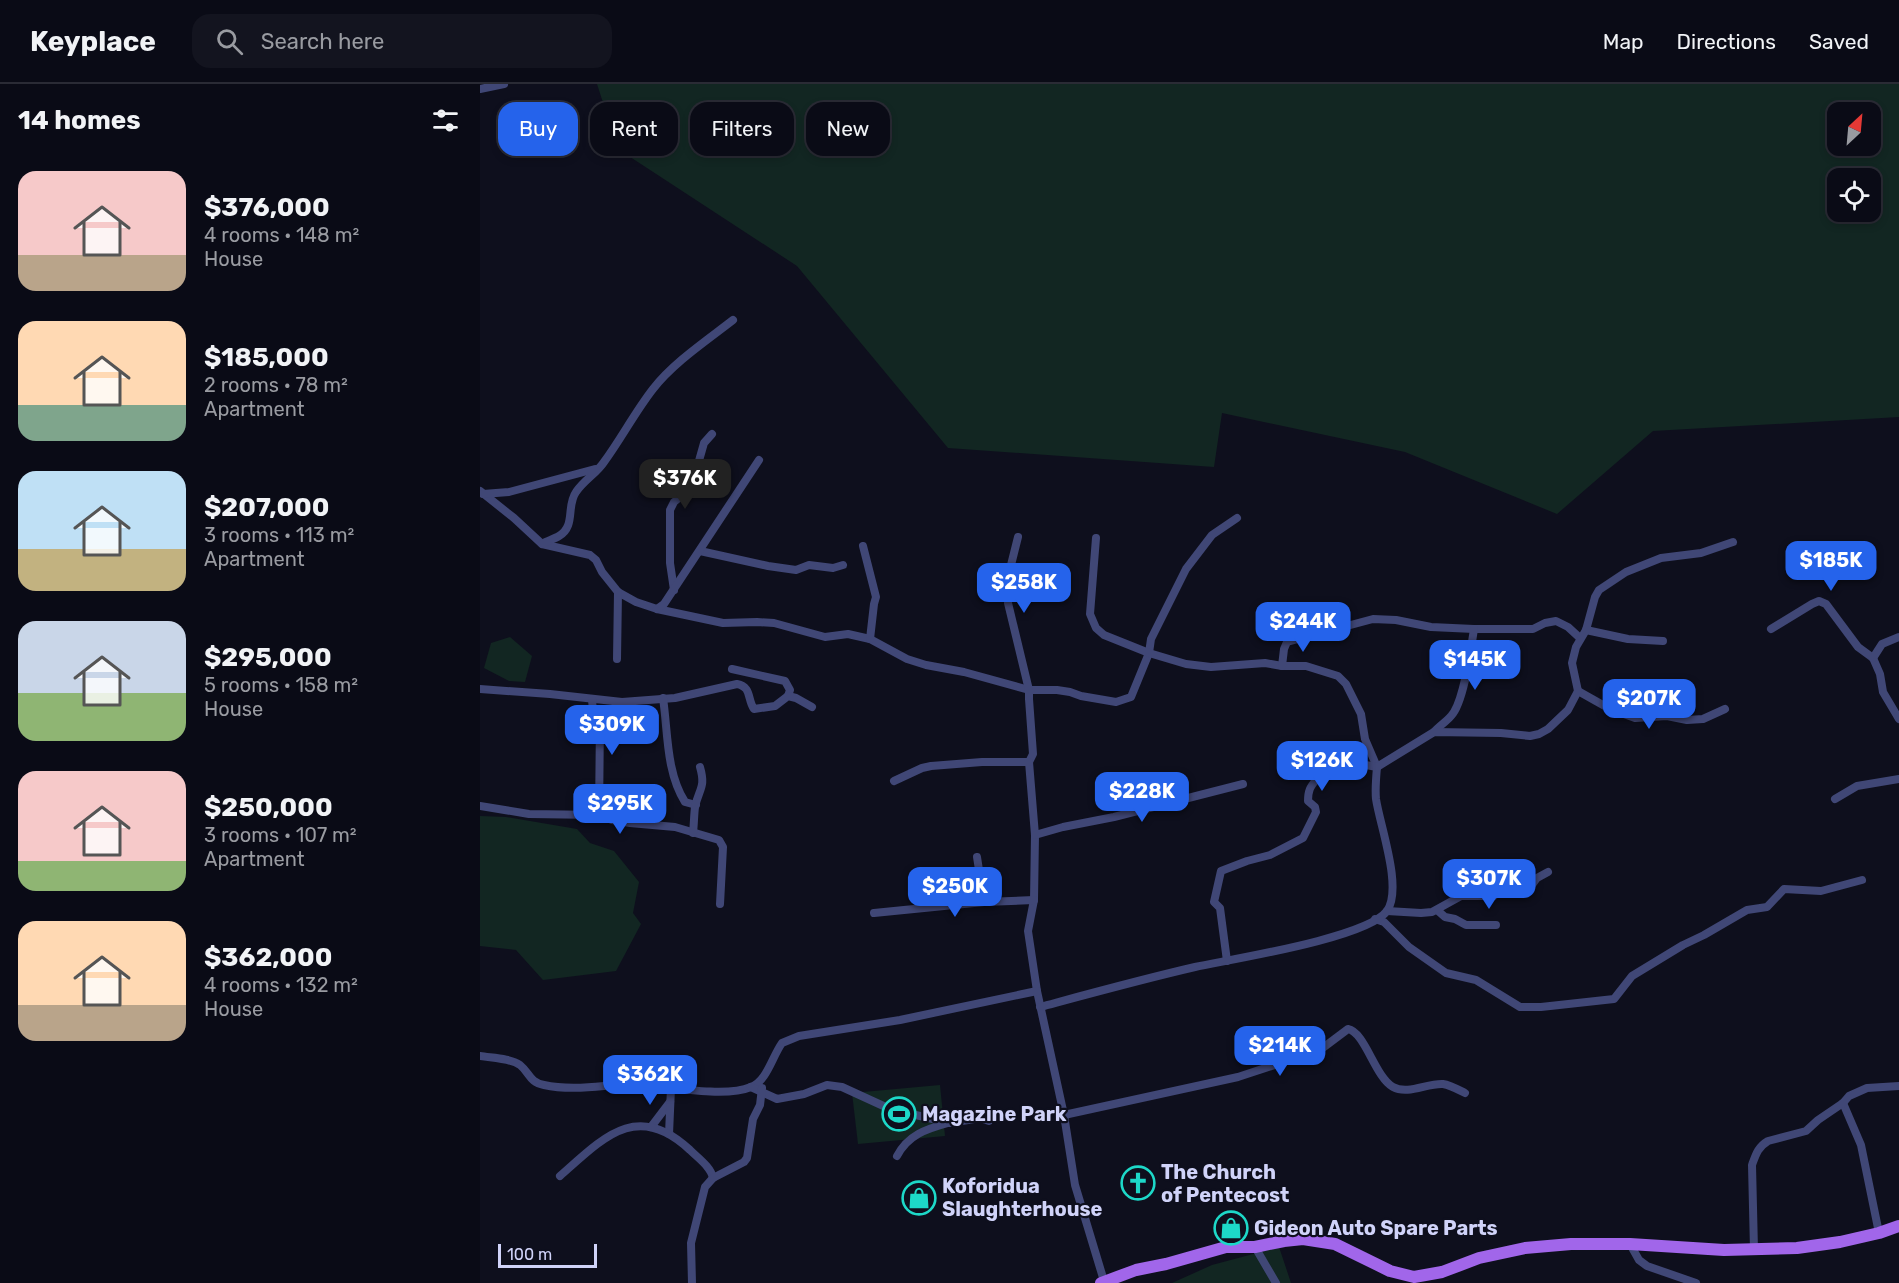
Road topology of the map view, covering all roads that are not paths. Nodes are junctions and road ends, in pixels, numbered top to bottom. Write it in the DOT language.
graph roads {
  1 [pos="504,84"];
  2 [pos="480,89"];
  3 [pos="733,321"];
  4 [pos="712,434"];
  5 [pos="759,460"];
  6 [pos="600,467"];
  7 [pos="482,492"];
  8 [pos="1237,518"];
  9 [pos="1018,537"];
  10 [pos="1096,538"];
  11 [pos="1733,542"];
  12 [pos="542,544"];
  13 [pos="863,546"];
  14 [pos="700,551"];
  15 [pos="843,564"];
  16 [pos="674,590"];
  17 [pos="618,592"];
  18 [pos="664,604"];
  19 [pos="657,609"];
  20 [pos="670,612"];
  21 [pos="1474,629"];
  22 [pos="1771,629"];
  23 [pos="1586,630"];
  24 [pos="1899,637"];
  25 [pos="870,639"];
  26 [pos="1580,639"];
  27 [pos="1663,642"];
  28 [pos="1149,653"];
  29 [pos="1873,658"];
  30 [pos="617,659"];
  31 [pos="1282,666"];
  32 [pos="732,669"];
  33 [pos="480,689"];
  34 [pos="1029,690"];
  35 [pos="1578,691"];
  36 [pos="788,696"];
  37 [pos="663,698"];
  38 [pos="592,699"];
  39 [pos="812,707"];
  40 [pos="1725,709"];
  41 [pos="1899,719"];
  42 [pos="1434,732"];
  43 [pos="1029,762"];
  44 [pos="700,767"];
  45 [pos="1377,767"];
  46 [pos="1899,779"];
  47 [pos="894,781"];
  48 [pos="1243,784"];
  49 [pos="1835,799"];
  50 [pos="696,805"];
  51 [pos="480,806"];
  52 [pos="599,815"];
  53 [pos="693,833"];
  54 [pos="1035,835"];
  55 [pos="978,857"];
  56 [pos="1504,872"];
  57 [pos="1548,872"];
  58 [pos="1862,880"];
  59 [pos="1497,893"];
  60 [pos="1034,900"];
  61 [pos="984,902"];
  62 [pos="720,904"];
  63 [pos="1437,910"];
  64 [pos="1387,911"];
  65 [pos="874,913"];
  66 [pos="1375,919"];
  67 [pos="1496,925"];
  68 [pos="1227,961"];
  69 [pos="1036,990"];
  70 [pos="1040,1007"];
  71 [pos="480,1056"];
  72 [pos="763,1077"];
  73 [pos="1899,1086"];
  74 [pos="751,1087"];
  75 [pos="671,1088"];
  76 [pos="762,1090"];
  77 [pos="1465,1093"];
  78 [pos="670,1102"];
  79 [pos="1843,1103"];
  80 [pos="1064,1115"];
  81 [pos="989,1121"];
  82 [pos="950,1123"];
  83 [pos="651,1126"];
  84 [pos="669,1134"];
  85 [pos="897,1156"];
  86 [pos="560,1176"];
  87 [pos="713,1178"];
  88 [pos="1899,1226"];
  89 [pos="1879,1233"];
  90 [pos="1630,1244"];
  91 [pos="1255,1247"];
  92 [pos="1754,1250"];
  93 [pos="1102,1282"];
  94 [pos="692,1283"];
  95 [pos="1276,1283"];
  96 [pos="1696,1283"];
  1 -- 2 [label="street"];
  3 -- 6 [label="street"];
  4 -- 16 [label="street"];
  5 -- 14 [label="street"];
  6 -- 7 [label="street"];
  6 -- 12 [label="street"];
  7 -- 12 [label="street"];
  8 -- 28 [label="street"];
  9 -- 34 [label="street"];
  10 -- 28 [label="street"];
  11 -- 23 [label="street"];
  12 -- 17 [label="street"];
  13 -- 25 [label="street"];
  14 -- 15 [label="street"];
  14 -- 16 [label="street"];
  16 -- 18 [label="street"];
  17 -- 19 [label="street"];
  17 -- 30 [label="street"];
  18 -- 19 [label="street"];
  18 -- 20 [label="street"];
  19 -- 20 [label="street"];
  20 -- 25 [label="street"];
  21 -- 26 [label="street"];
  21 -- 31 [label="street"];
  21 -- 42 [label="street"];
  22 -- 29 [label="street"];
  23 -- 26 [label="street"];
  23 -- 27 [label="street"];
  24 -- 29 [label="street"];
  25 -- 34 [label="street"];
  26 -- 35 [label="street"];
  28 -- 31 [label="street"];
  28 -- 34 [label="street"];
  29 -- 41 [label="street"];
  31 -- 45 [label="street"];
  32 -- 36 [label="street"];
  33 -- 38 [label="street"];
  34 -- 43 [label="street"];
  35 -- 40 [label="street"];
  35 -- 42 [label="street"];
  36 -- 37 [label="street"];
  36 -- 39 [label="street"];
  37 -- 38 [label="street"];
  37 -- 50 [label="street"];
  38 -- 52 [label="street"];
  42 -- 45 [label="street"];
  43 -- 47 [label="street"];
  43 -- 54 [label="street"];
  44 -- 50 [label="street"];
  45 -- 64 [label="street"];
  45 -- 68 [label="street"];
  46 -- 49 [label="street"];
  48 -- 54 [label="street"];
  50 -- 53 [label="street"];
  51 -- 52 [label="street"];
  52 -- 53 [label="street"];
  53 -- 62 [label="street"];
  54 -- 60 [label="street"];
  55 -- 61 [label="street"];
  56 -- 59 [label="street"];
  57 -- 59 [label="street"];
  58 -- 66 [label="street"];
  59 -- 63 [label="street"];
  60 -- 61 [label="street"];
  60 -- 69 [label="street"];
  61 -- 65 [label="street"];
  63 -- 64 [label="street"];
  63 -- 67 [label="street"];
  64 -- 66 [label="street"];
  66 -- 68 [label="street"];
  68 -- 70 [label="street"];
  69 -- 70 [label="street"];
  69 -- 72 [label="street"];
  70 -- 80 [label="street"];
  71 -- 75 [label="street"];
  72 -- 74 [label="street"];
  72 -- 76 [label="street"];
  73 -- 79 [label="street"];
  74 -- 75 [label="street"];
  74 -- 76 [label="street"];
  75 -- 78 [label="street"];
  76 -- 82 [label="street"];
  76 -- 87 [label="street"];
  77 -- 80 [label="street"];
  78 -- 83 [label="street"];
  78 -- 84 [label="street"];
  79 -- 89 [label="street"];
  79 -- 92 [label="street"];
  80 -- 93 [label="street"];
  81 -- 82 [label="street"];
  82 -- 85 [label="street"];
  83 -- 84 [label="street"];
  83 -- 86 [label="street"];
  84 -- 87 [label="street"];
  87 -- 94 [label="street"];
  88 -- 89 [label="main road"];
  89 -- 92 [label="main road"];
  90 -- 91 [label="main road"];
  90 -- 92 [label="main road"];
  90 -- 96 [label="street"];
  91 -- 93 [label="main road"];
  91 -- 95 [label="street"];
}
